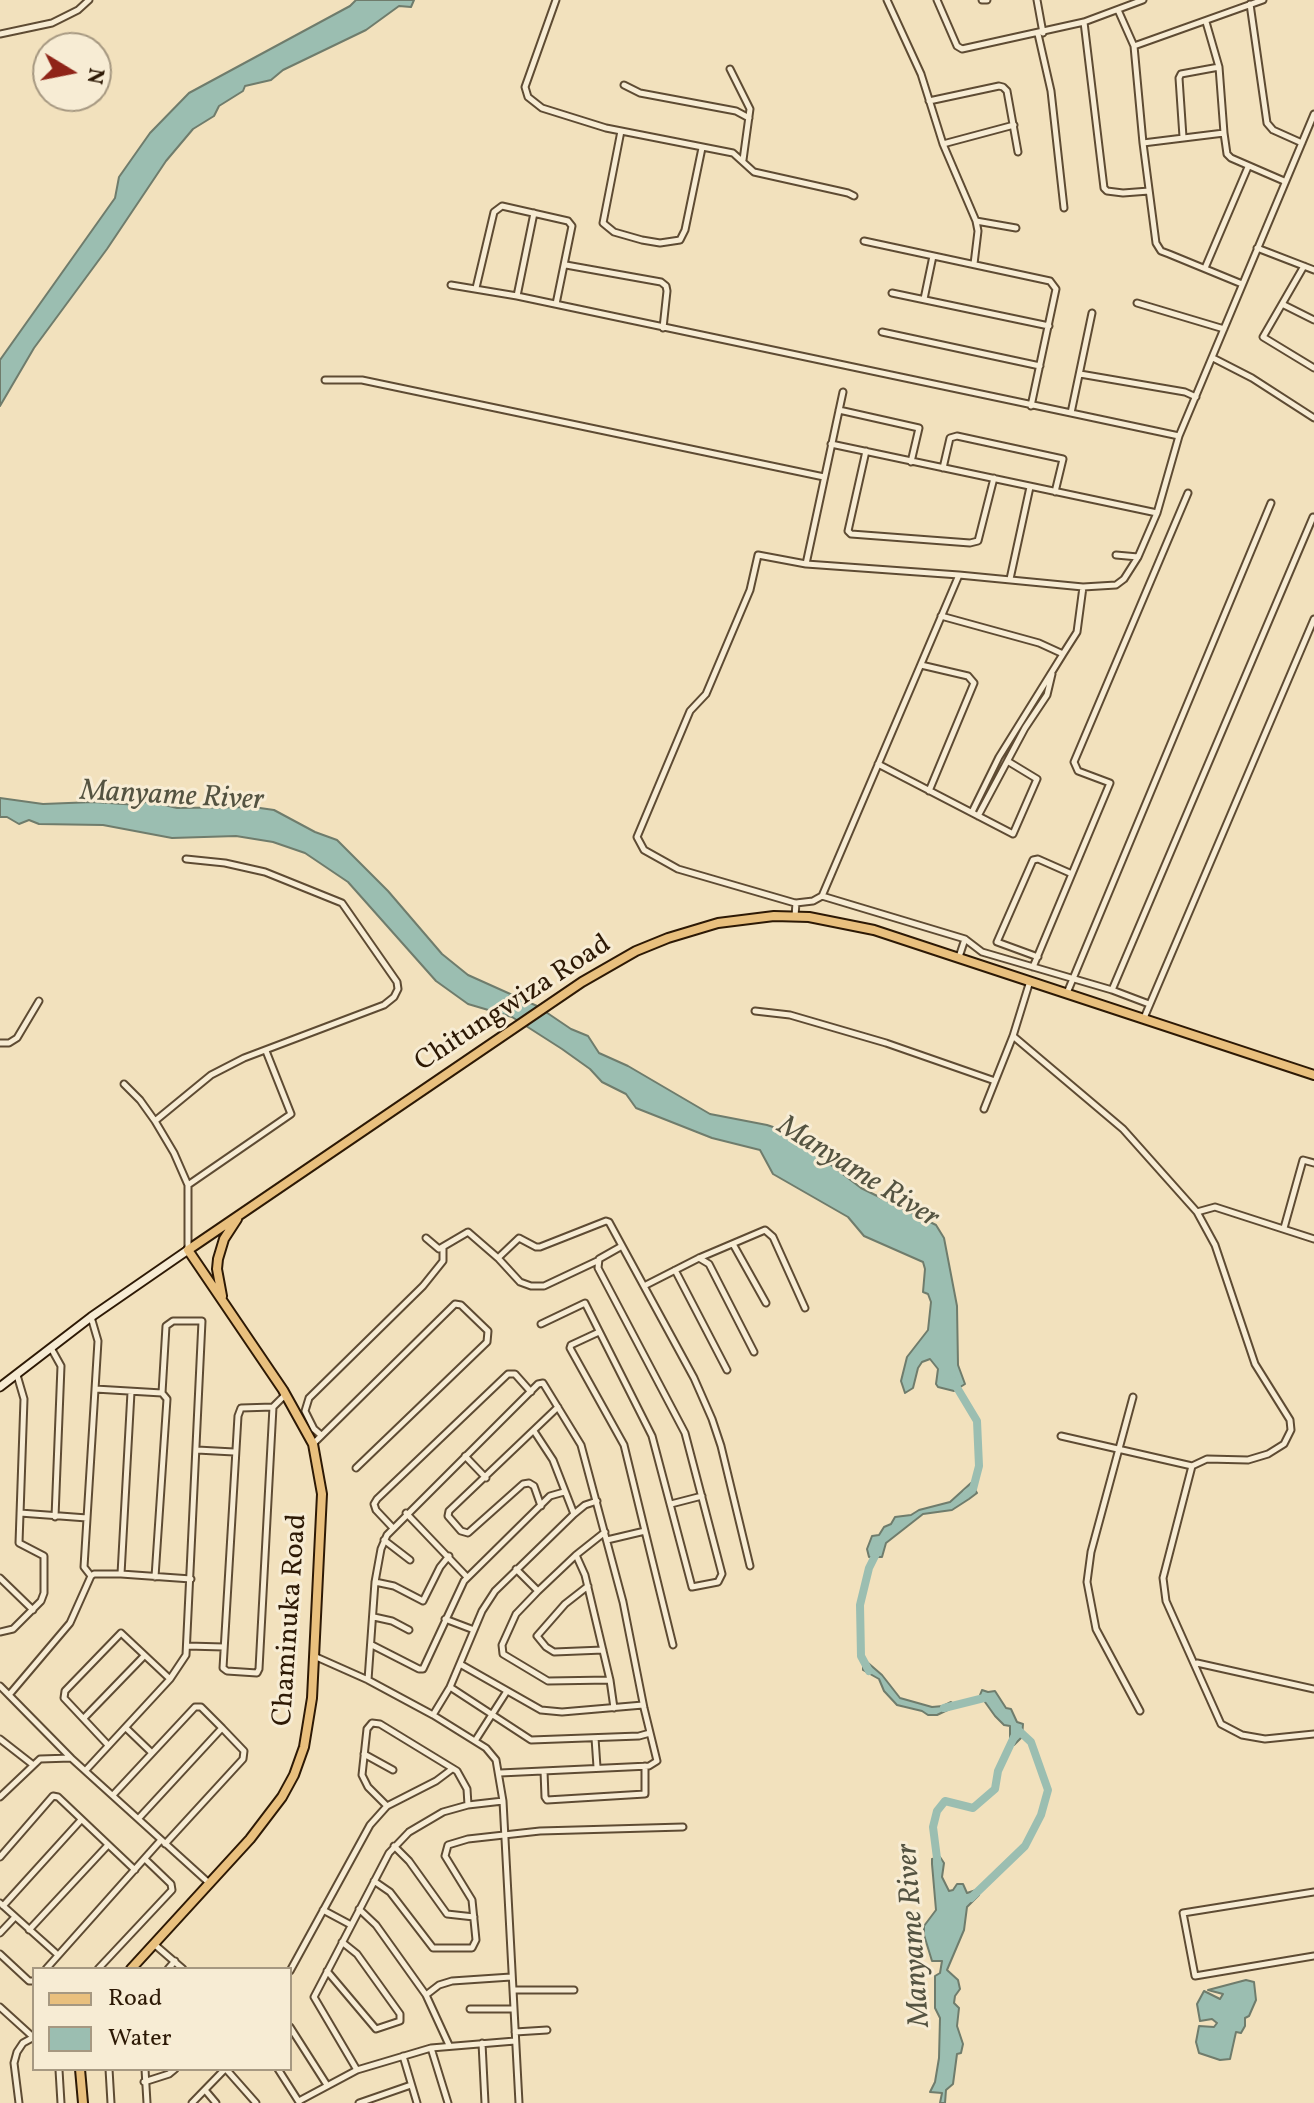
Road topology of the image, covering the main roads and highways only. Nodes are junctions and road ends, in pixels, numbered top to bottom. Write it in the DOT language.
graph roads {
  1 [pos="1314,1075"];
  2 [pos="241,1213"];
  3 [pos="188,1250"];
  4 [pos="223,1301"];
  5 [pos="0,1387"];
  6 [pos="133,1967"];
  7 [pos="80,2071"];
  8 [pos="83,2103"];
  1 -- 2 [label="main road, Chitungwiza Road"];
  2 -- 3 [label="main road, Chitungwiza Road"];
  2 -- 4 [label="main road"];
  3 -- 4 [label="main road, Chaminuka Road"];
  3 -- 5 [label="main road"];
  4 -- 6 [label="main road, Chaminuka Road"];
  7 -- 8 [label="main road"];
}
